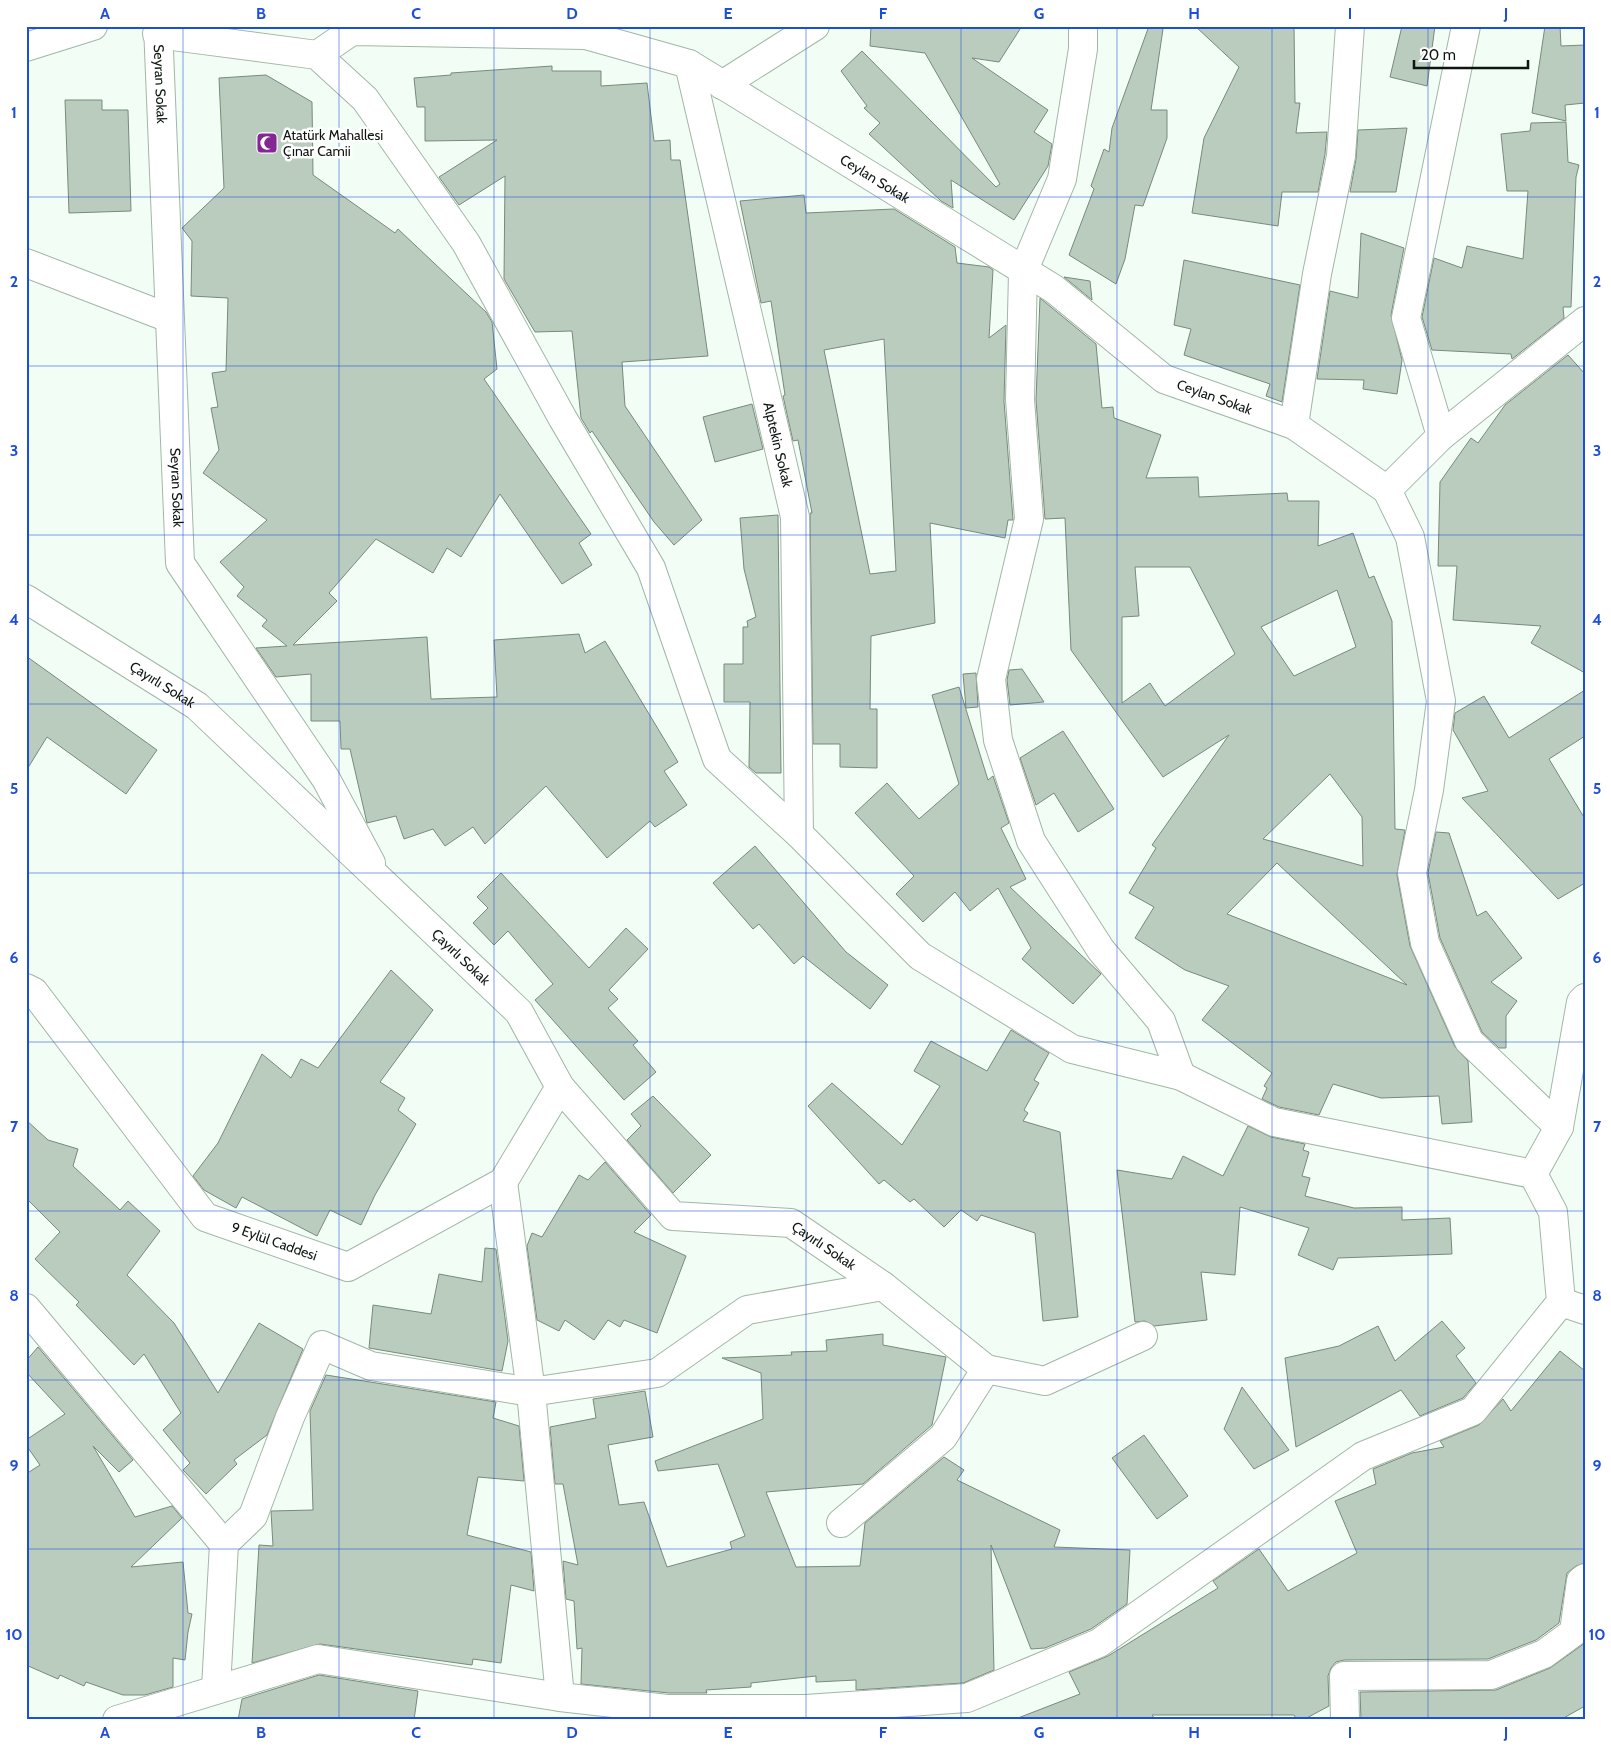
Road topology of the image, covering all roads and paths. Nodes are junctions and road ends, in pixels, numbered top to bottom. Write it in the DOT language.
graph roads {
  1 [pos="93,26"];
  2 [pos="815,26"];
  3 [pos="1083,26"];
  4 [pos="1350,26"];
  5 [pos="1466,26"];
  6 [pos="155,29"];
  7 [pos="26,47"];
  8 [pos="317,55"];
  9 [pos="689,64"];
  10 [pos="722,86"];
  11 [pos="26,263"];
  12 [pos="1023,272"];
  13 [pos="169,318"];
  14 [pos="1585,321"];
  15 [pos="1294,425"];
  16 [pos="1441,436"];
  17 [pos="1387,490"];
  18 [pos="26,599"];
  19 [pos="799,834"];
  20 [pos="383,884"];
  21 [pos="26,988"];
  22 [pos="1585,998"];
  23 [pos="1181,1076"];
  24 [pos="560,1087"];
  25 [pos="1559,1127"];
  26 [pos="1533,1174"];
  27 [pos="504,1182"];
  28 [pos="883,1286"];
  29 [pos="1573,1306"];
  30 [pos="26,1308"];
  31 [pos="1143,1336"];
  32 [pos="986,1368"];
  33 [pos="532,1392"];
  34 [pos="841,1523"];
  35 [pos="224,1544"];
  36 [pos="1585,1578"];
  37 [pos="216,1688"];
  38 [pos="560,1697"];
  39 [pos="117,1720"];
  40 [pos="1345,1720"];
  1 -- 7 [label="street"];
  2 -- 10 [label="street"];
  3 -- 12 [label="street"];
  4 -- 15 [label="street"];
  5 -- 16 [label="street"];
  6 -- 8 [label="street"];
  6 -- 13 [label="street, Seyran Sokak"];
  8 -- 9 [label="street, Ceylan Sokak"];
  8 -- 19 [label="street"];
  9 -- 10 [label="street, Ceylan Sokak"];
  9 -- 19 [label="street, Alptekin Sokak"];
  10 -- 12 [label="street, Ceylan Sokak"];
  11 -- 13 [label="street"];
  12 -- 15 [label="street, Ceylan Sokak"];
  12 -- 23 [label="street"];
  13 -- 20 [label="street, Seyran Sokak"];
  14 -- 16 [label="street"];
  15 -- 17 [label="street, Ceylan Sokak"];
  16 -- 17 [label="street"];
  17 -- 25 [label="street"];
  18 -- 20 [label="street, Çayırlı Sokak"];
  19 -- 23 [label="street"];
  20 -- 24 [label="street, Çayırlı Sokak"];
  21 -- 27 [label="street, 9 Eylül Caddesi"];
  22 -- 25 [label="street"];
  23 -- 26 [label="street"];
  24 -- 27 [label="street"];
  24 -- 28 [label="street, Çayırlı Sokak"];
  25 -- 26 [label="street"];
  26 -- 29 [label="street"];
  27 -- 33 [label="street"];
  28 -- 32 [label="street, Çayırlı Sokak"];
  28 -- 33 [label="street"];
  29 -- 38 [label="street"];
  30 -- 35 [label="street"];
  31 -- 32 [label="street"];
  32 -- 34 [label="street"];
  33 -- 35 [label="street"];
  33 -- 38 [label="street"];
  35 -- 37 [label="street"];
  36 -- 40 [label="street"];
  37 -- 38 [label="street"];
  37 -- 39 [label="street"];
}
